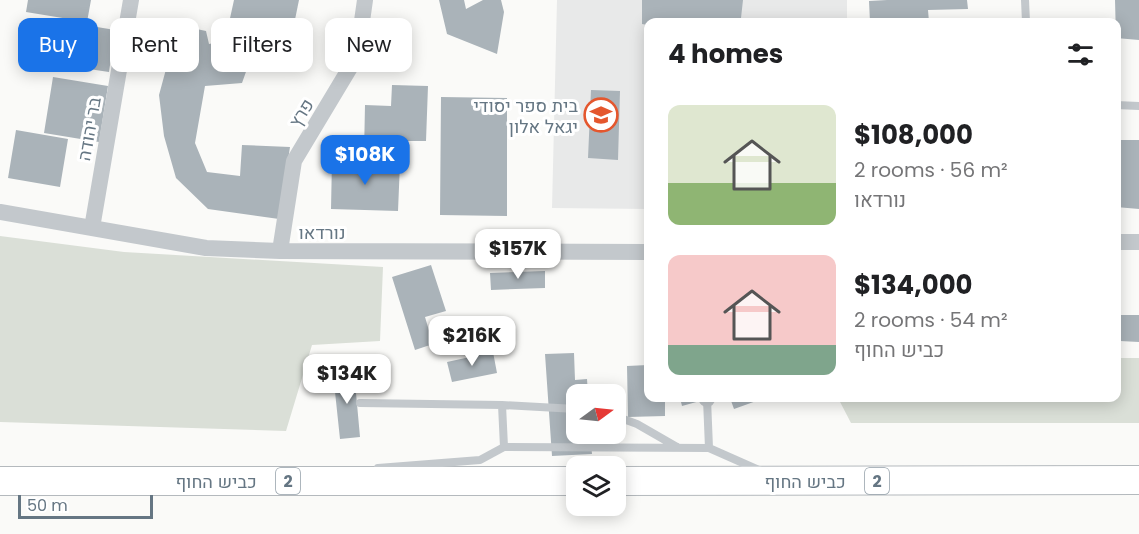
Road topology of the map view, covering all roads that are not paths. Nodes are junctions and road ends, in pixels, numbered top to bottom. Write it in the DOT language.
graph roads {
  1 [pos="131,0"];
  2 [pos="365,0"];
  3 [pos="1025,0"];
  4 [pos="1026,18"];
  5 [pos="1121,105"];
  6 [pos="1139,106"];
  7 [pos="0,212"];
  8 [pos="92,228"];
  9 [pos="1121,242"];
  10 [pos="1139,242"];
  11 [pos="280,251"];
  12 [pos="644,252"];
  13 [pos="707,402"];
  14 [pos="360,403"];
  15 [pos="502,405"];
  16 [pos="566,408"];
  17 [pos="626,420"];
  18 [pos="504,447"];
  19 [pos="678,448"];
  20 [pos="709,448"];
  21 [pos="362,469"];
  22 [pos="327,471"];
  23 [pos="1139,480"];
  24 [pos="0,481"];
  25 [pos="186,481"];
  26 [pos="566,481"];
  27 [pos="626,481"];
  28 [pos="783,481"];
  1 -- 8 [label="street, בר יהודה"];
  2 -- 11 [label="street, פרץ"];
  3 -- 4 [label="lane"];
  5 -- 6 [label="lane"];
  7 -- 8 [label="street, נורדאו"];
  8 -- 11 [label="street, נורדאו"];
  9 -- 10 [label="street"];
  11 -- 12 [label="street, נורדאו"];
  13 -- 20 [label="lane"];
  14 -- 15 [label="lane"];
  15 -- 16 [label="lane"];
  15 -- 18 [label="lane"];
  17 -- 19 [label="lane"];
  18 -- 19 [label="lane"];
  18 -- 21 [label="lane"];
  19 -- 20 [label="lane"];
  20 -- 28 [label="lane"];
  22 -- 25 [label="lane"];
  23 -- 28 [label="highway, כביש החוף / 2"];
  24 -- 25 [label="highway, כביש החוף / 2"];
  25 -- 26 [label="highway, כביש החוף / 2"];
  27 -- 28 [label="highway, כביש החוף / 2"];
}
